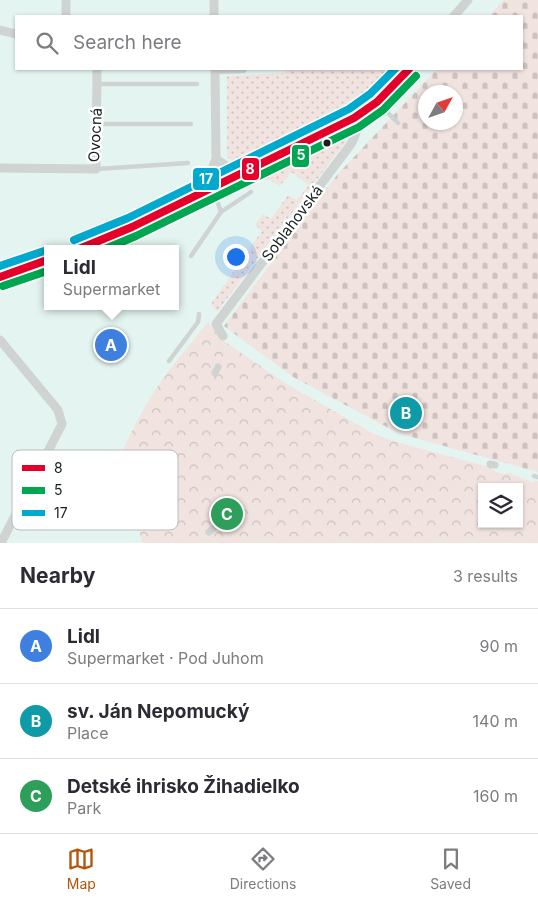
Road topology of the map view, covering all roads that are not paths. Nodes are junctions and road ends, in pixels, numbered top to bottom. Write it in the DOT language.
graph roads {
  1 [pos="66,0"];
  2 [pos="214,0"];
  3 [pos="468,0"];
  4 [pos="66,15"];
  5 [pos="214,15"];
  6 [pos="455,15"];
  7 [pos="0,30"];
  8 [pos="15,35"];
  9 [pos="15,35"];
  10 [pos="0,36"];
  11 [pos="98,70"];
  12 [pos="215,70"];
  13 [pos="408,70"];
  14 [pos="244,71"];
  15 [pos="97,84"];
  16 [pos="197,84"];
  17 [pos="377,102"];
  18 [pos="354,118"];
  19 [pos="398,123"];
  20 [pos="96,124"];
  21 [pos="191,124"];
  22 [pos="216,159"];
  23 [pos="188,163"];
  24 [pos="0,168"];
  25 [pos="96,169"];
  26 [pos="236,176"];
  27 [pos="213,189"];
  28 [pos="251,192"];
  29 [pos="221,212"];
  30 [pos="88,245"];
  31 [pos="191,256"];
  32 [pos="44,261"];
  33 [pos="0,277"];
  34 [pos="199,314"];
  35 [pos="223,336"];
  36 [pos="2,345"];
  37 [pos="168,361"];
  38 [pos="49,450"];
  39 [pos="12,522"];
  40 [pos="216,526"];
  41 [pos="209,532"];
  42 [pos="1,543"];
  1 -- 4 [label="street"];
  2 -- 5 [label="street"];
  3 -- 6 [label="street"];
  7 -- 8 [label="street"];
  9 -- 10 [label="street"];
  11 -- 15 [label="street, Ovocná"];
  12 -- 14 [label="lane"];
  12 -- 22 [label="street"];
  13 -- 17 [label="street"];
  15 -- 16 [label="lane"];
  15 -- 20 [label="street, Ovocná"];
  17 -- 18 [label="street"];
  17 -- 19 [label="lane"];
  18 -- 26 [label="street"];
  18 -- 35 [label="street, Soblahovská"];
  20 -- 21 [label="lane"];
  20 -- 25 [label="street, Ovocná"];
  22 -- 26 [label="street"];
  22 -- 27 [label="street"];
  23 -- 25 [label="lane"];
  24 -- 25 [label="street, Ovocná"];
  26 -- 27 [label="street"];
  27 -- 29 [label="lane"];
  27 -- 30 [label="street"];
  28 -- 29 [label="lane"];
  29 -- 31 [label="lane"];
  32 -- 33 [label="street"];
  34 -- 37 [label="lane"];
  36 -- 38 [label="street"];
  39 -- 42 [label="street"];
  40 -- 41 [label="street"];
}
